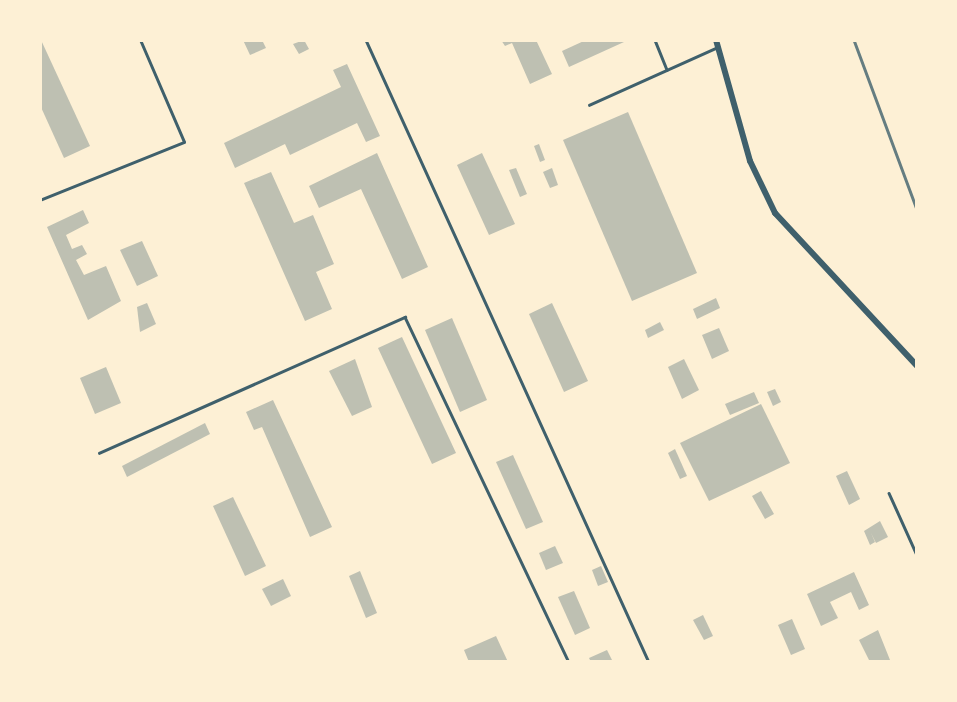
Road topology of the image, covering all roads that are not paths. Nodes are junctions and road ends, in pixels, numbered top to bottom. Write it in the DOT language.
graph roads {
  1 [pos="140,40"];
  2 [pos="366,40"];
  3 [pos="655,40"];
  4 [pos="717,43"];
  5 [pos="667,70"];
  6 [pos="589,105"];
  7 [pos="40,200"];
  8 [pos="917,366"];
  9 [pos="99,453"];
  10 [pos="889,493"];
  11 [pos="917,555"];
  12 [pos="569,662"];
  13 [pos="649,662"];
  1 -- 7 [label="lane"];
  2 -- 13 [label="lane"];
  3 -- 5 [label="lane"];
  4 -- 5 [label="lane"];
  4 -- 8 [label="street"];
  5 -- 6 [label="lane"];
  9 -- 12 [label="lane"];
  10 -- 11 [label="lane"];
}
